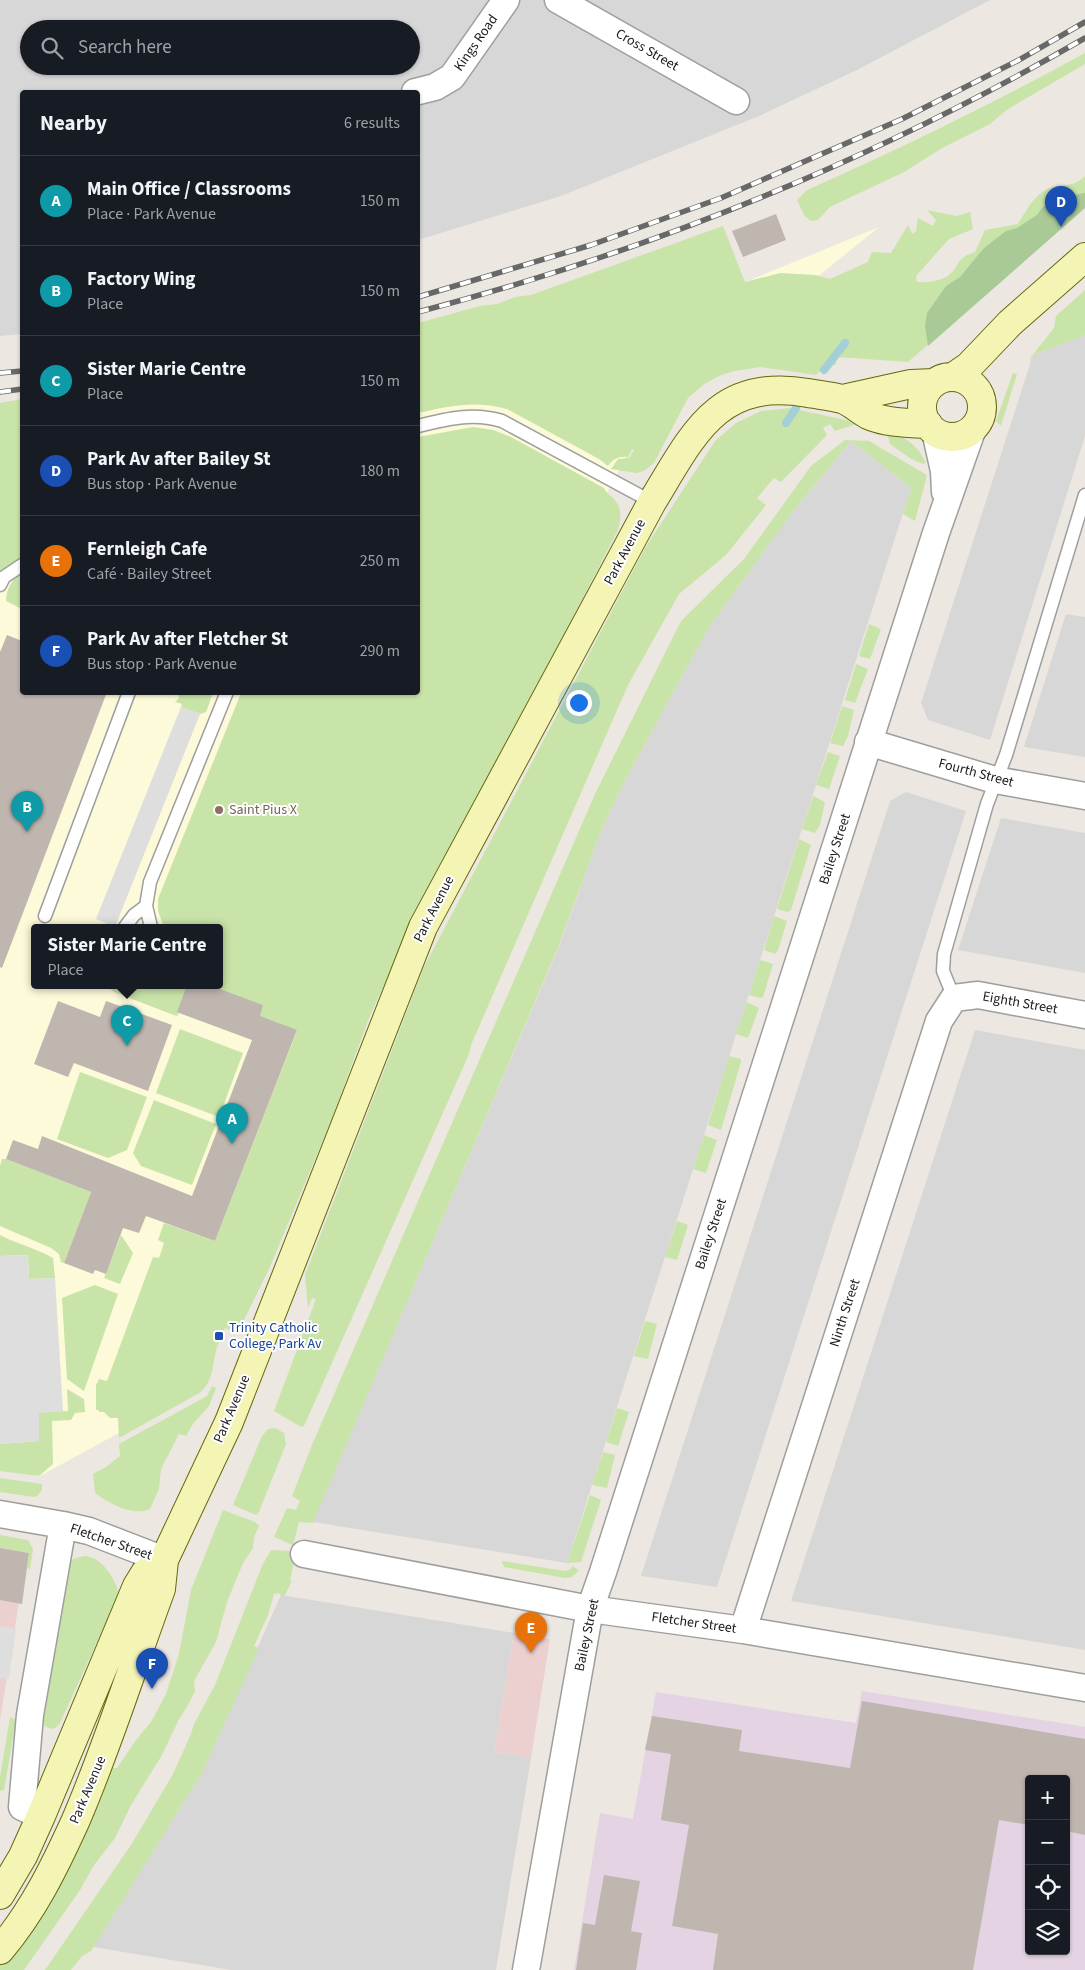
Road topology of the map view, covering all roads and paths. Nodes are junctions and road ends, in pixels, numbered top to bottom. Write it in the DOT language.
graph roads {
  1 [pos="506,0"];
  2 [pos="558,0"];
  3 [pos="420,91"];
  4 [pos="736,101"];
  5 [pos="1085,257"];
  6 [pos="1010,324"];
  7 [pos="943,380"];
  8 [pos="978,391"];
  9 [pos="843,400"];
  10 [pos="420,426"];
  11 [pos="931,427"];
  12 [pos="973,428"];
  13 [pos="1085,495"];
  14 [pos="652,502"];
  15 [pos="943,510"];
  16 [pos="20,565"];
  17 [pos="0,585"];
  18 [pos="128,695"];
  19 [pos="226,695"];
  20 [pos="868,742"];
  21 [pos="995,780"];
  22 [pos="1085,796"];
  23 [pos="146,906"];
  24 [pos="45,916"];
  25 [pos="127,924"];
  26 [pos="150,924"];
  27 [pos="954,998"];
  28 [pos="1085,1015"];
  29 [pos="0,1514"];
  30 [pos="63,1525"];
  31 [pos="304,1554"];
  32 [pos="164,1560"];
  33 [pos="590,1608"];
  34 [pos="743,1630"];
  35 [pos="1085,1688"];
  36 [pos="41,1816"];
  37 [pos="0,1895"];
  38 [pos="0,1950"];
  39 [pos="526,1970"];
  1 -- 3 [label="street, Kings Road"];
  2 -- 4 [label="street, Cross Street"];
  5 -- 6 [label="main road"];
  6 -- 7 [label="main road"];
  6 -- 8 [label="main road"];
  7 -- 8 [label="main road"];
  7 -- 9 [label="main road, Park Avenue"];
  7 -- 11 [label="main road"];
  8 -- 12 [label="main road"];
  9 -- 11 [label="main road, Park Avenue"];
  9 -- 14 [label="main road, Park Avenue"];
  10 -- 14 [label="lane"];
  11 -- 12 [label="main road"];
  11 -- 15 [label="street, Bailey Street"];
  12 -- 15 [label="street, Bailey Street"];
  13 -- 21 [label="lane"];
  14 -- 32 [label="main road, Park Avenue"];
  15 -- 20 [label="street, Bailey Street"];
  16 -- 17 [label="lane"];
  18 -- 24 [label="lane"];
  19 -- 23 [label="lane"];
  20 -- 21 [label="street, Fourth Street"];
  20 -- 33 [label="street, Bailey Street"];
  21 -- 22 [label="street, Fourth Street"];
  21 -- 27 [label="lane"];
  23 -- 25 [label="lane"];
  23 -- 26 [label="lane"];
  27 -- 28 [label="street, Eighth Street"];
  27 -- 34 [label="street, Ninth Street"];
  29 -- 30 [label="street, Fletcher Street"];
  30 -- 32 [label="street, Fletcher Street"];
  30 -- 36 [label="street"];
  31 -- 33 [label="street, Fletcher Street"];
  32 -- 36 [label="main road"];
  32 -- 38 [label="main road, Park Avenue"];
  33 -- 34 [label="street, Fletcher Street"];
  33 -- 39 [label="street, Bailey Street"];
  34 -- 35 [label="street, Fletcher Street"];
  36 -- 37 [label="main road"];
}
